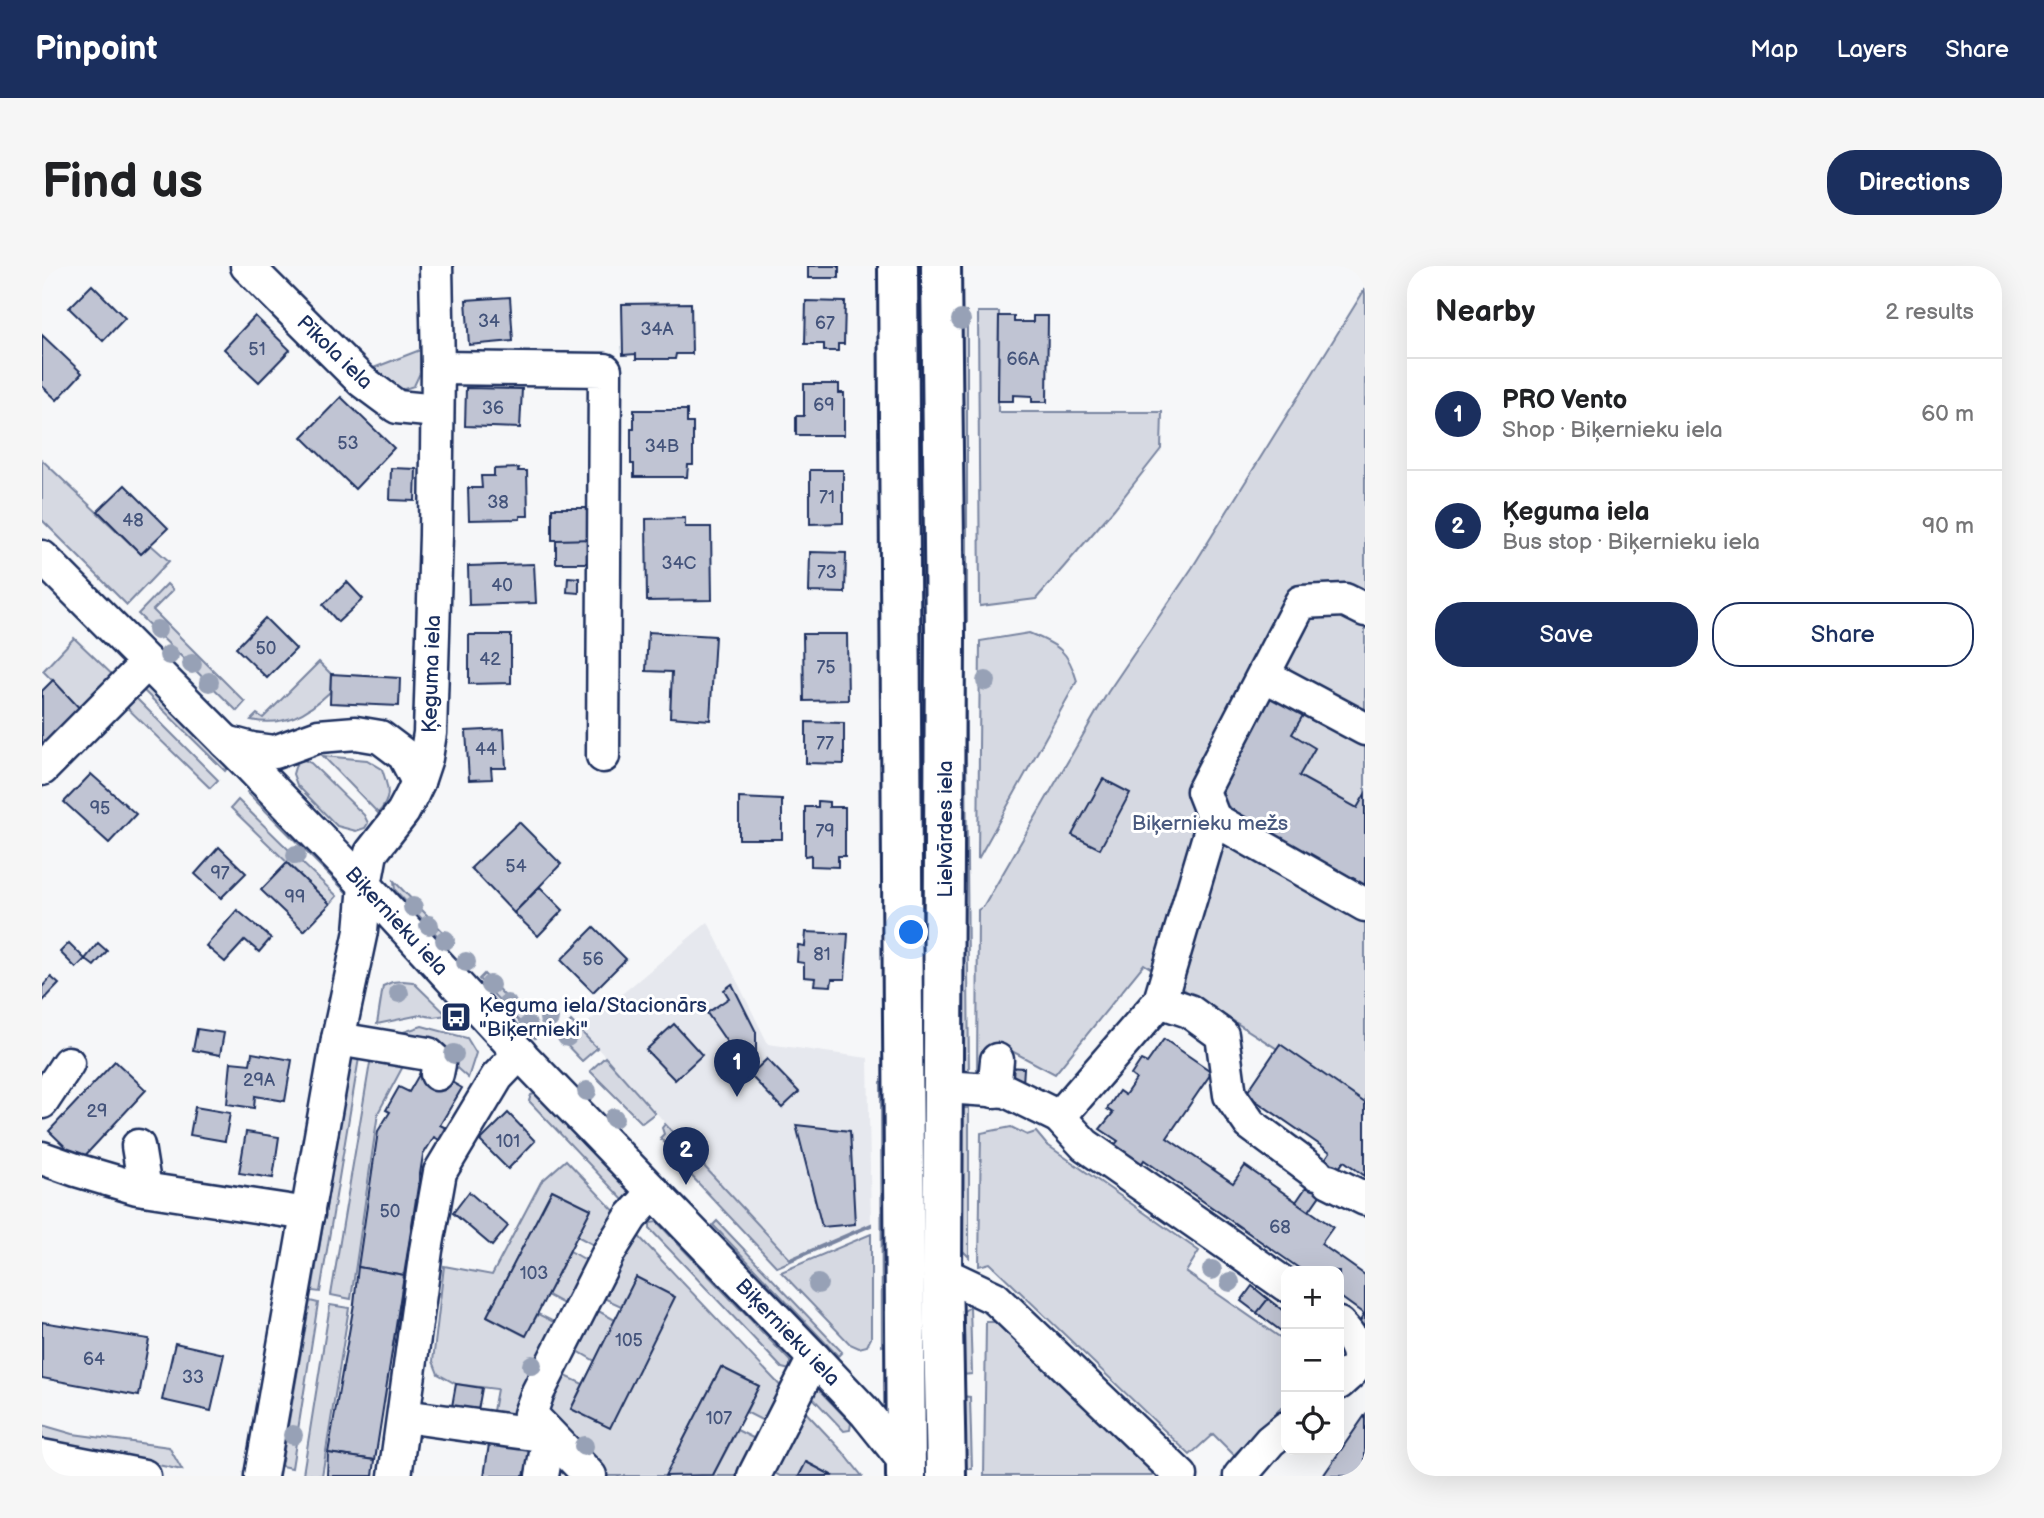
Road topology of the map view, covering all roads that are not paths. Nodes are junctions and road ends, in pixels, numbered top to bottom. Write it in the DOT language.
graph roads {
  1 [pos="247,266"];
  2 [pos="436,266"];
  3 [pos="898,266"];
  4 [pos="941,266"];
  5 [pos="438,368"];
  6 [pos="438,411"];
  7 [pos="42,557"];
  8 [pos="1365,610"];
  9 [pos="147,663"];
  10 [pos="1264,675"];
  11 [pos="1365,729"];
  12 [pos="225,741"];
  13 [pos="603,756"];
  14 [pos="42,769"];
  15 [pos="418,782"];
  16 [pos="1214,819"];
  17 [pos="365,885"];
  18 [pos="1365,905"];
  19 [pos="1160,1000"];
  20 [pos="338,1039"];
  21 [pos="520,1053"];
  22 [pos="68,1063"];
  23 [pos="437,1073"];
  24 [pos="905,1086"];
  25 [pos="944,1087"];
  26 [pos="42,1102"];
  27 [pos="1059,1117"];
  28 [pos="138,1146"];
  29 [pos="42,1158"];
  30 [pos="145,1189"];
  31 [pos="654,1192"];
  32 [pos="1365,1199"];
  33 [pos="308,1214"];
  34 [pos="942,1273"];
  35 [pos="1281,1282"];
  36 [pos="1344,1331"];
  37 [pos="814,1358"];
  38 [pos="1344,1378"];
  39 [pos="404,1416"];
  40 [pos="1281,1432"];
  41 [pos="549,1436"];
  42 [pos="42,1456"];
  43 [pos="909,1472"];
  44 [pos="145,1476"];
  45 [pos="261,1476"];
  46 [pos="395,1476"];
  47 [pos="542,1476"];
  48 [pos="590,1476"];
  49 [pos="754,1476"];
  50 [pos="946,1476"];
  51 [pos="1181,1476"];
  52 [pos="1240,1476"];
  1 -- 6 [label="street, Pīkola iela"];
  2 -- 5 [label="street, Ķeguma iela"];
  3 -- 24 [label="main road, Lielvārdes iela"];
  4 -- 25 [label="main road, Lielvārdes iela"];
  5 -- 6 [label="street, Ķeguma iela"];
  5 -- 13 [label="street"];
  6 -- 15 [label="street, Ķeguma iela"];
  7 -- 9 [label="street, Biķernieku iela"];
  8 -- 10 [label="street"];
  9 -- 12 [label="street, Biķernieku iela"];
  9 -- 14 [label="street"];
  10 -- 11 [label="street"];
  10 -- 16 [label="street"];
  12 -- 15 [label="street"];
  12 -- 17 [label="street, Biķernieku iela"];
  15 -- 17 [label="street, Ķeguma iela"];
  16 -- 18 [label="street"];
  16 -- 19 [label="street"];
  17 -- 20 [label="street, Ķeguma iela"];
  17 -- 21 [label="street, Biķernieku iela"];
  19 -- 27 [label="street"];
  19 -- 32 [label="street"];
  20 -- 23 [label="street"];
  20 -- 33 [label="street, Ķeguma iela"];
  21 -- 31 [label="street, Biķernieku iela"];
  21 -- 39 [label="street"];
  22 -- 26 [label="street"];
  24 -- 25 [label="main road"];
  24 -- 43 [label="main road, Lielvārdes iela"];
  25 -- 27 [label="street"];
  25 -- 34 [label="main road, Lielvārdes iela"];
  27 -- 35 [label="street"];
  28 -- 30 [label="street"];
  29 -- 30 [label="street"];
  30 -- 33 [label="street"];
  31 -- 37 [label="street, Biķernieku iela"];
  31 -- 41 [label="street"];
  33 -- 45 [label="street, Ķeguma iela"];
  34 -- 50 [label="main road, Lielvārdes iela"];
  34 -- 51 [label="street"];
  36 -- 38 [label="street"];
  37 -- 43 [label="street, Biķernieku iela"];
  37 -- 49 [label="street"];
  39 -- 41 [label="street"];
  39 -- 46 [label="street"];
  40 -- 52 [label="street"];
  41 -- 47 [label="street"];
  41 -- 48 [label="street"];
  42 -- 44 [label="street"];
}
